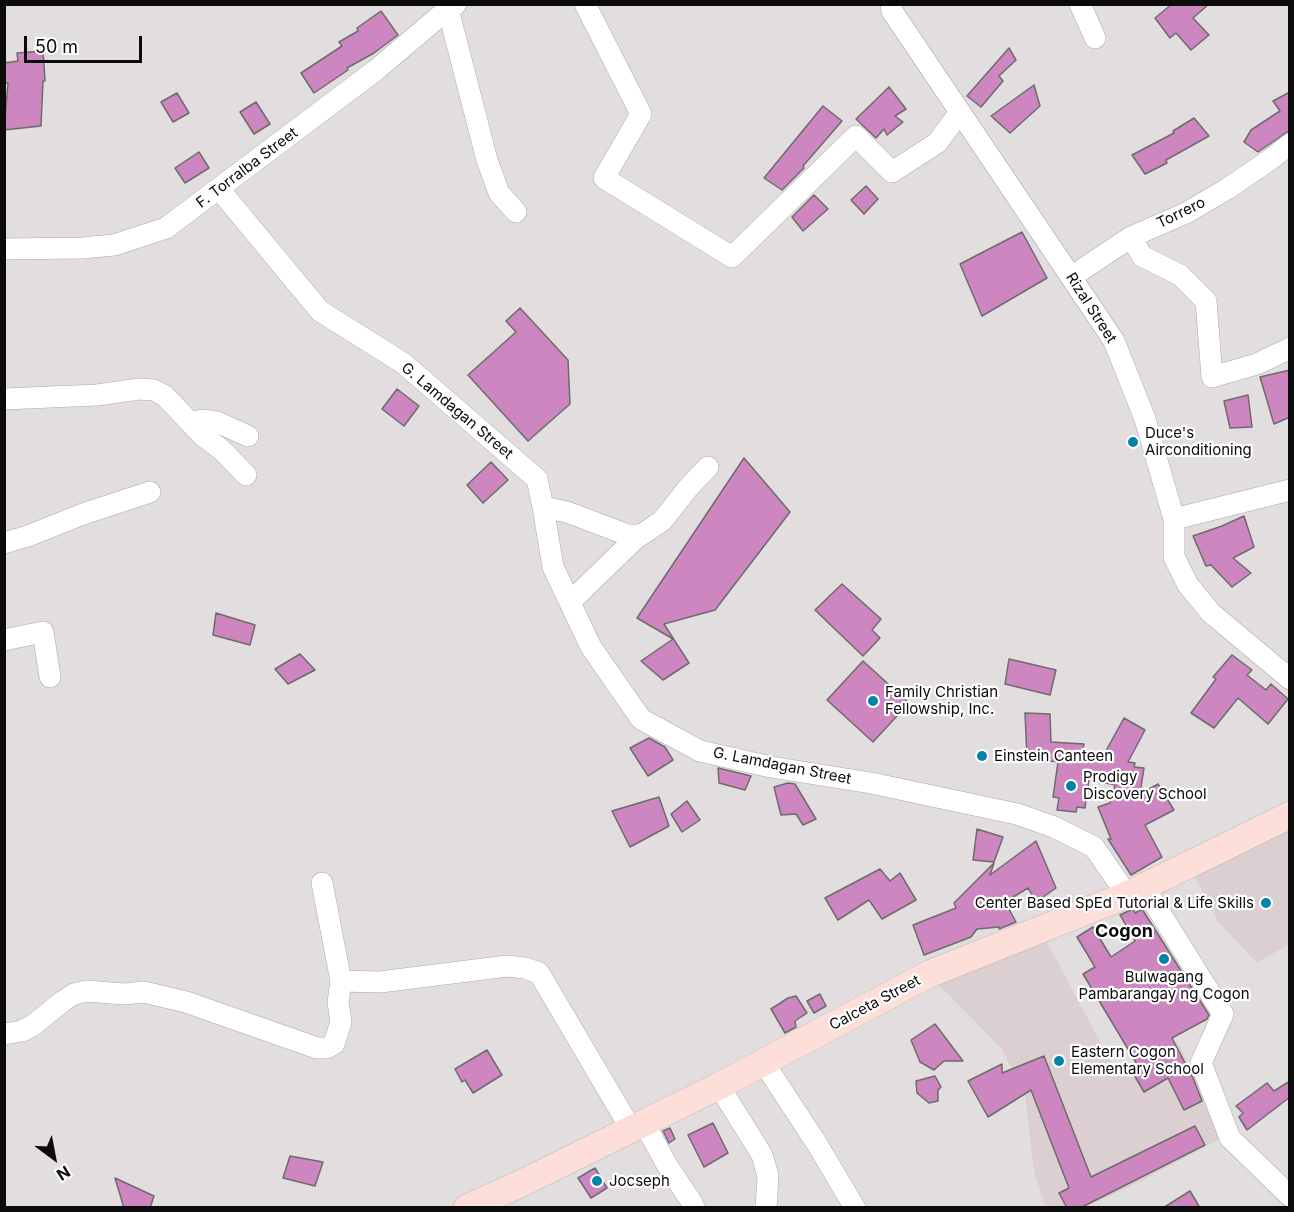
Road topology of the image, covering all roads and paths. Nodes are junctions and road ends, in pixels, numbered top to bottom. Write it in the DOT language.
graph roads {
  1 [pos="585,4"];
  2 [pos="891,4"];
  3 [pos="1080,4"];
  4 [pos="452,7"];
  5 [pos="1095,38"];
  6 [pos="960,112"];
  7 [pos="1290,144"];
  8 [pos="219,189"];
  9 [pos="516,212"];
  10 [pos="1131,237"];
  11 [pos="4,249"];
  12 [pos="1071,277"];
  13 [pos="1290,348"];
  14 [pos="4,399"];
  15 [pos="192,423"];
  16 [pos="222,450"];
  17 [pos="708,467"];
  18 [pos="246,475"];
  19 [pos="1290,490"];
  20 [pos="150,492"];
  21 [pos="543,507"];
  22 [pos="1174,519"];
  23 [pos="640,535"];
  24 [pos="4,543"];
  25 [pos="570,602"];
  26 [pos="4,640"];
  27 [pos="50,677"];
  28 [pos="1290,679"];
  29 [pos="1290,815"];
  30 [pos="322,883"];
  31 [pos="1136,891"];
  32 [pos="342,981"];
  33 [pos="4,1034"];
  34 [pos="764,1063"];
  35 [pos="719,1086"];
  36 [pos="637,1126"];
  37 [pos="1290,1196"];
  38 [pos="467,1208"];
  39 [pos="694,1208"];
  40 [pos="766,1208"];
  41 [pos="855,1208"];
  1 -- 6 [label="street"];
  2 -- 6 [label="street, Rizal Street"];
  3 -- 5 [label="street"];
  4 -- 8 [label="street, F. Torralba Street"];
  4 -- 9 [label="street"];
  6 -- 12 [label="street, Rizal Street"];
  7 -- 10 [label="street, Torrero"];
  8 -- 11 [label="street, F. Torralba Street"];
  8 -- 21 [label="street, G. Lamdagan Street"];
  10 -- 12 [label="street, Torrero"];
  10 -- 13 [label="street"];
  12 -- 22 [label="street, Rizal Street"];
  14 -- 15 [label="street"];
  15 -- 16 [label="street"];
  15 -- 16 [label="street"];
  16 -- 18 [label="street"];
  17 -- 23 [label="street"];
  19 -- 22 [label="street"];
  20 -- 24 [label="street"];
  21 -- 23 [label="street"];
  21 -- 25 [label="street, G. Lamdagan Street"];
  22 -- 28 [label="street, Rizal Street"];
  23 -- 25 [label="street"];
  25 -- 31 [label="street, G. Lamdagan Street"];
  26 -- 27 [label="street"];
  29 -- 31 [label="main road, Calceta Street"];
  30 -- 32 [label="street"];
  31 -- 34 [label="main road, Calceta Street"];
  31 -- 37 [label="street, G. Lamdagan Street"];
  32 -- 33 [label="street"];
  32 -- 36 [label="street"];
  34 -- 35 [label="main road, Calceta Street"];
  34 -- 41 [label="street"];
  35 -- 36 [label="main road, Calceta Street"];
  35 -- 40 [label="street"];
  36 -- 38 [label="main road, Calceta Street"];
  36 -- 39 [label="street"];
}
